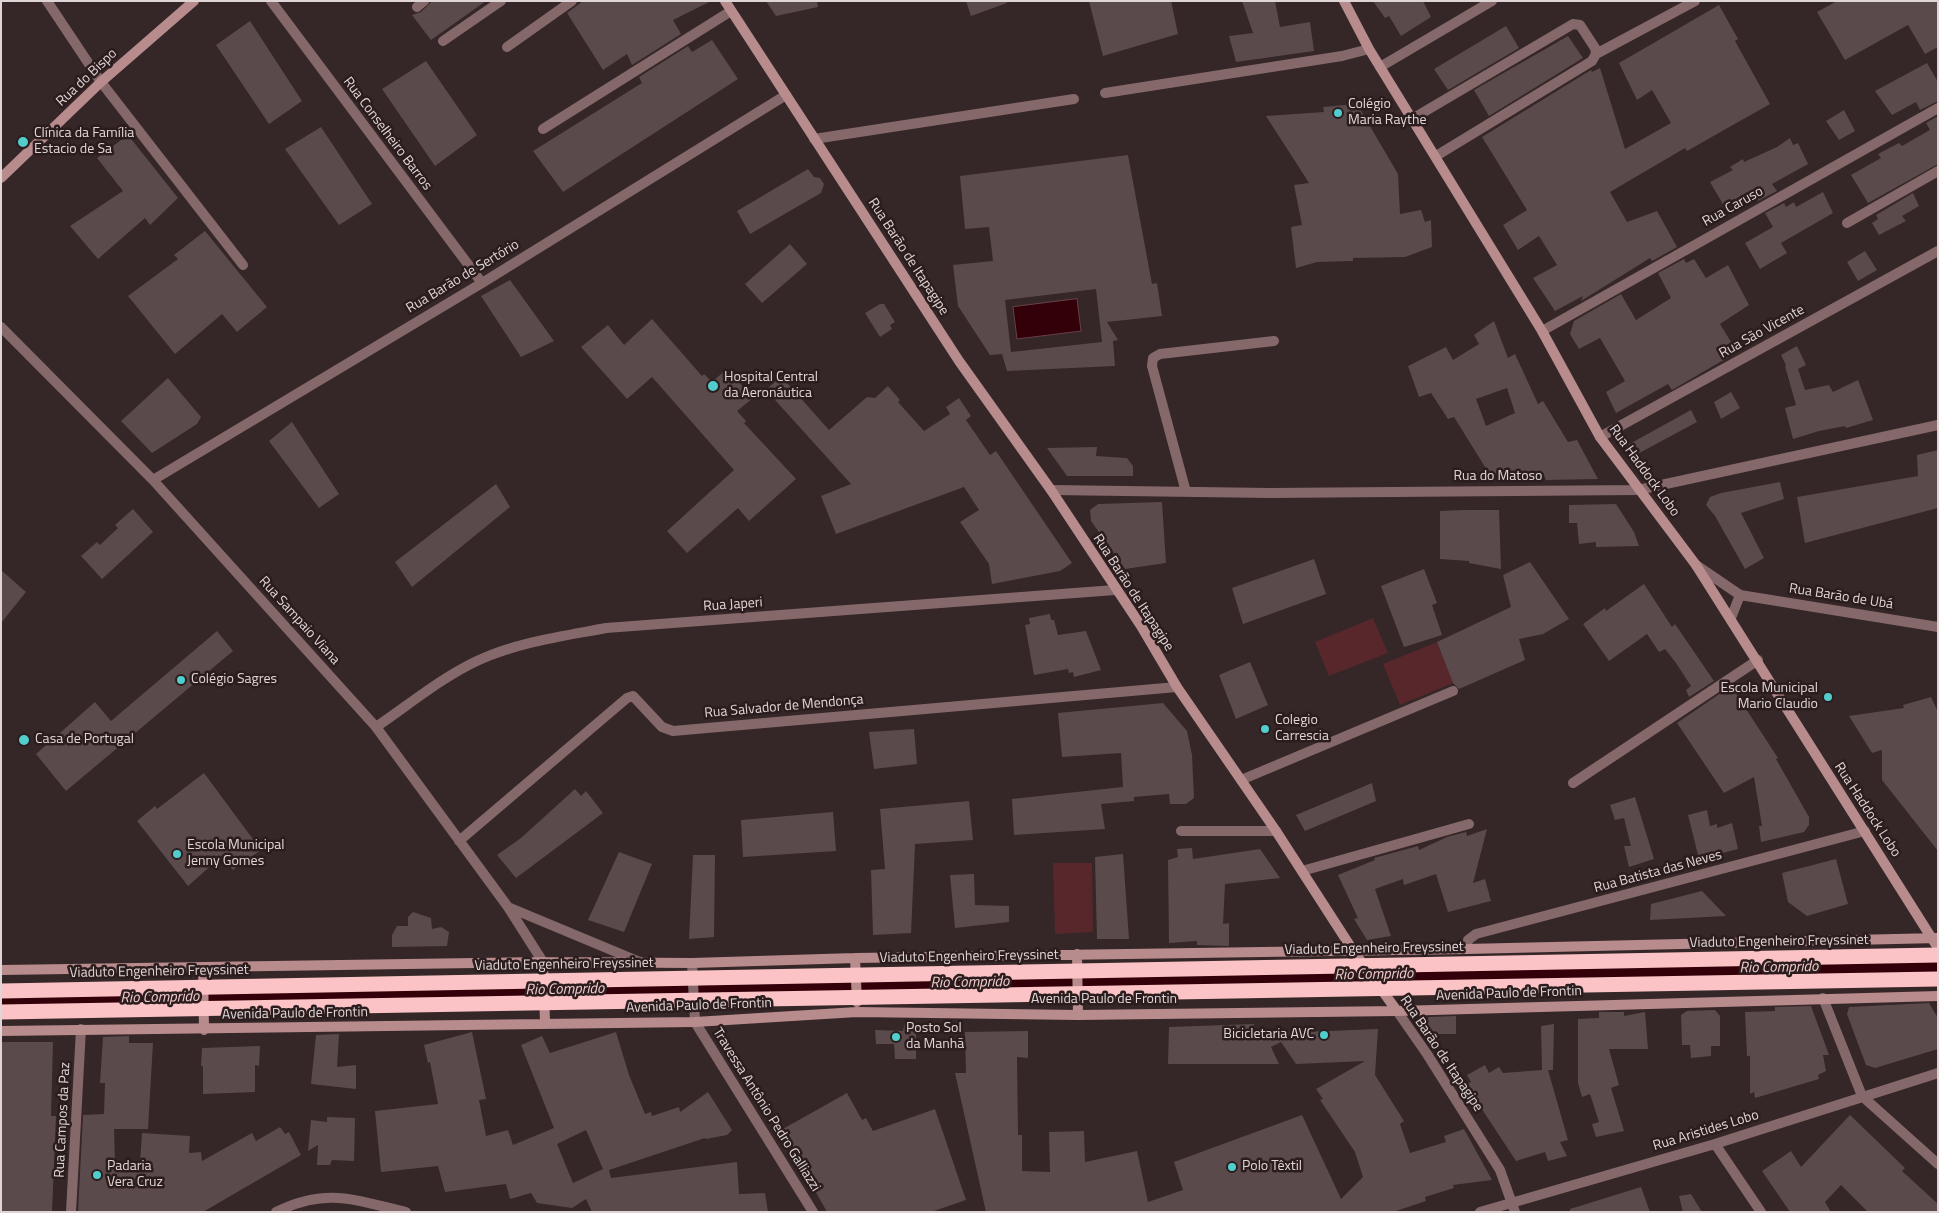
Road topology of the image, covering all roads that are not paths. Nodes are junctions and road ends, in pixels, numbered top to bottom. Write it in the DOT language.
graph roads {
  1 [pos="47,1"];
  2 [pos="194,1"];
  3 [pos="271,1"];
  4 [pos="501,1"];
  5 [pos="572,1"];
  6 [pos="725,1"];
  7 [pos="1344,1"];
  8 [pos="1492,1"];
  9 [pos="1695,1"];
  10 [pos="731,11"];
  11 [pos="443,41"];
  12 [pos="508,47"];
  13 [pos="1369,49"];
  14 [pos="1596,54"];
  15 [pos="1380,67"];
  16 [pos="101,82"];
  17 [pos="1106,92"];
  18 [pos="786,95"];
  19 [pos="1074,99"];
  20 [pos="1938,108"];
  21 [pos="1412,119"];
  22 [pos="543,129"];
  23 [pos="814,139"];
  24 [pos="1436,156"];
  25 [pos="1938,171"];
  26 [pos="1,178"];
  27 [pos="1847,224"];
  28 [pos="1938,251"];
  29 [pos="243,265"];
  30 [pos="482,283"];
  31 [pos="1,326"];
  32 [pos="1542,331"];
  33 [pos="1274,341"];
  34 [pos="1938,425"];
  35 [pos="1600,437"];
  36 [pos="153,480"];
  37 [pos="1051,490"];
  38 [pos="1638,490"];
  39 [pos="1186,492"];
  40 [pos="1696,565"];
  41 [pos="1115,590"];
  42 [pos="1740,595"];
  43 [pos="1732,618"];
  44 [pos="1938,627"];
  45 [pos="1758,660"];
  46 [pos="1177,688"];
  47 [pos="1453,691"];
  48 [pos="376,727"];
  49 [pos="1241,780"];
  50 [pos="1573,783"];
  51 [pos="1469,824"];
  52 [pos="1182,831"];
  53 [pos="1276,831"];
  54 [pos="1865,832"];
  55 [pos="459,841"];
  56 [pos="1302,871"];
  57 [pos="508,907"];
  58 [pos="1935,938"];
  59 [pos="1938,948"];
  60 [pos="1466,949"];
  61 [pos="1354,951"];
  62 [pos="1077,954"];
  63 [pos="1938,955"];
  64 [pos="855,958"];
  65 [pos="543,962"];
  66 [pos="640,962"];
  67 [pos="692,962"];
  68 [pos="204,967"];
  69 [pos="1,970"];
  70 [pos="1938,979"];
  71 [pos="1,992"];
  72 [pos="1938,996"];
  73 [pos="1823,998"];
  74 [pos="1396,1010"];
  75 [pos="1,1012"];
  76 [pos="857,1012"];
  77 [pos="1078,1015"];
  78 [pos="545,1022"];
  79 [pos="695,1022"];
  80 [pos="81,1029"];
  81 [pos="204,1030"];
  82 [pos="1,1031"];
  83 [pos="1938,1073"];
  84 [pos="1862,1096"];
  85 [pos="1715,1144"];
  86 [pos="1938,1164"];
  87 [pos="1514,1207"];
  88 [pos="71,1212"];
  89 [pos="276,1212"];
  90 [pos="406,1212"];
  91 [pos="813,1212"];
  92 [pos="1480,1212"];
  93 [pos="1761,1212"];
  1 -- 16 [label="street"];
  2 -- 16 [label="main road, Rua do Bispo"];
  3 -- 30 [label="street, Rua Conselheiro Barros"];
  4 -- 11 [label="street"];
  5 -- 12 [label="street"];
  6 -- 10 [label="main road, Rua Barão de Itapagipe"];
  7 -- 13 [label="main road, Rua Haddock Lobo"];
  8 -- 15 [label="street"];
  9 -- 14 [label="street"];
  10 -- 18 [label="main road, Rua Barão de Itapagipe"];
  10 -- 22 [label="street"];
  13 -- 15 [label="main road, Rua Haddock Lobo"];
  13 -- 17 [label="street"];
  14 -- 21 [label="street"];
  14 -- 24 [label="street"];
  15 -- 21 [label="main road, Rua Haddock Lobo"];
  16 -- 26 [label="main road, Rua do Bispo"];
  16 -- 29 [label="street"];
  18 -- 23 [label="main road, Rua Barão de Itapagipe"];
  18 -- 30 [label="street, Rua Barão de Sertório"];
  19 -- 23 [label="street"];
  20 -- 32 [label="street, Rua Caruso"];
  21 -- 24 [label="main road, Rua Haddock Lobo"];
  23 -- 37 [label="main road, Rua Barão de Itapagipe"];
  24 -- 32 [label="main road, Rua Haddock Lobo"];
  25 -- 27 [label="street"];
  28 -- 35 [label="street, Rua São Vicente"];
  30 -- 36 [label="street, Rua Barão de Sertório"];
  31 -- 36 [label="street, Rua Sampaio Viana"];
  32 -- 35 [label="main road, Rua Haddock Lobo"];
  33 -- 39 [label="street"];
  34 -- 38 [label="street, Rua do Matoso"];
  35 -- 38 [label="main road, Rua Haddock Lobo"];
  36 -- 48 [label="street, Rua Sampaio Viana"];
  37 -- 39 [label="street, Rua do Matoso"];
  37 -- 41 [label="main road, Rua Barão de Itapagipe"];
  38 -- 39 [label="street, Rua do Matoso"];
  38 -- 40 [label="main road, Rua Haddock Lobo"];
  40 -- 42 [label="street, Rua Barão de Ubá"];
  40 -- 43 [label="main road, Rua Haddock Lobo"];
  41 -- 46 [label="main road, Rua Barão de Itapagipe"];
  41 -- 48 [label="street, Rua Japeri"];
  42 -- 43 [label="street"];
  42 -- 44 [label="street, Rua Barão de Ubá"];
  43 -- 45 [label="main road, Rua Haddock Lobo"];
  45 -- 50 [label="street"];
  45 -- 54 [label="main road, Rua Haddock Lobo"];
  46 -- 49 [label="main road, Rua Barão de Itapagipe"];
  46 -- 55 [label="street, Rua Salvador de Mendonça"];
  47 -- 49 [label="street"];
  48 -- 55 [label="street, Rua Sampaio Viana"];
  49 -- 53 [label="main road, Rua Barão de Itapagipe"];
  51 -- 56 [label="street"];
  52 -- 53 [label="street"];
  53 -- 56 [label="main road, Rua Barão de Itapagipe"];
  54 -- 58 [label="main road, Rua Haddock Lobo"];
  54 -- 60 [label="street, Rua Batista das Neves"];
  55 -- 57 [label="street, Rua Sampaio Viana"];
  56 -- 61 [label="main road, Rua Barão de Itapagipe"];
  57 -- 65 [label="street, Rua Sampaio Viana"];
  57 -- 66 [label="street"];
  58 -- 59 [label="main road, Rua Haddock Lobo"];
  58 -- 60 [label="main road"];
  60 -- 61 [label="main road"];
  61 -- 62 [label="main road"];
  61 -- 74 [label="main road, Rua Barão de Itapagipe, bridge"];
  62 -- 64 [label="main road"];
  62 -- 77 [label="main road, bridge"];
  63 -- 71 [label="highway, Viaduto Engenheiro Freyssinet, bridge"];
  64 -- 67 [label="main road"];
  64 -- 76 [label="main road, bridge"];
  65 -- 66 [label="main road"];
  65 -- 68 [label="main road"];
  65 -- 78 [label="main road, bridge"];
  66 -- 67 [label="main road"];
  67 -- 79 [label="street, Travessa Antônio Pedro Galliazzi, bridge"];
  68 -- 69 [label="main road"];
  68 -- 81 [label="main road, bridge"];
  70 -- 75 [label="highway, bridge"];
  72 -- 73 [label="main road, Avenida Paulo de Frontin"];
  73 -- 74 [label="main road, Avenida Paulo de Frontin"];
  73 -- 84 [label="street"];
  74 -- 77 [label="main road, Avenida Paulo de Frontin"];
  74 -- 87 [label="street, Rua Barão de Itapagipe"];
  76 -- 77 [label="main road, Avenida Paulo de Frontin"];
  76 -- 79 [label="main road, Avenida Paulo de Frontin"];
  78 -- 79 [label="main road, Avenida Paulo de Frontin"];
  78 -- 81 [label="main road, Avenida Paulo de Frontin"];
  79 -- 91 [label="street, Travessa Antônio Pedro Galliazzi"];
  80 -- 81 [label="main road, Avenida Paulo de Frontin"];
  80 -- 82 [label="main road, Avenida Paulo de Frontin"];
  80 -- 88 [label="street, Rua Campos da Paz"];
  83 -- 84 [label="street, Rua Aristides Lobo"];
  84 -- 85 [label="street, Rua Aristides Lobo"];
  84 -- 86 [label="street"];
  85 -- 87 [label="street, Rua Aristides Lobo"];
  85 -- 93 [label="street"];
  87 -- 92 [label="street, Rua Aristides Lobo"];
  89 -- 90 [label="street"];
}
